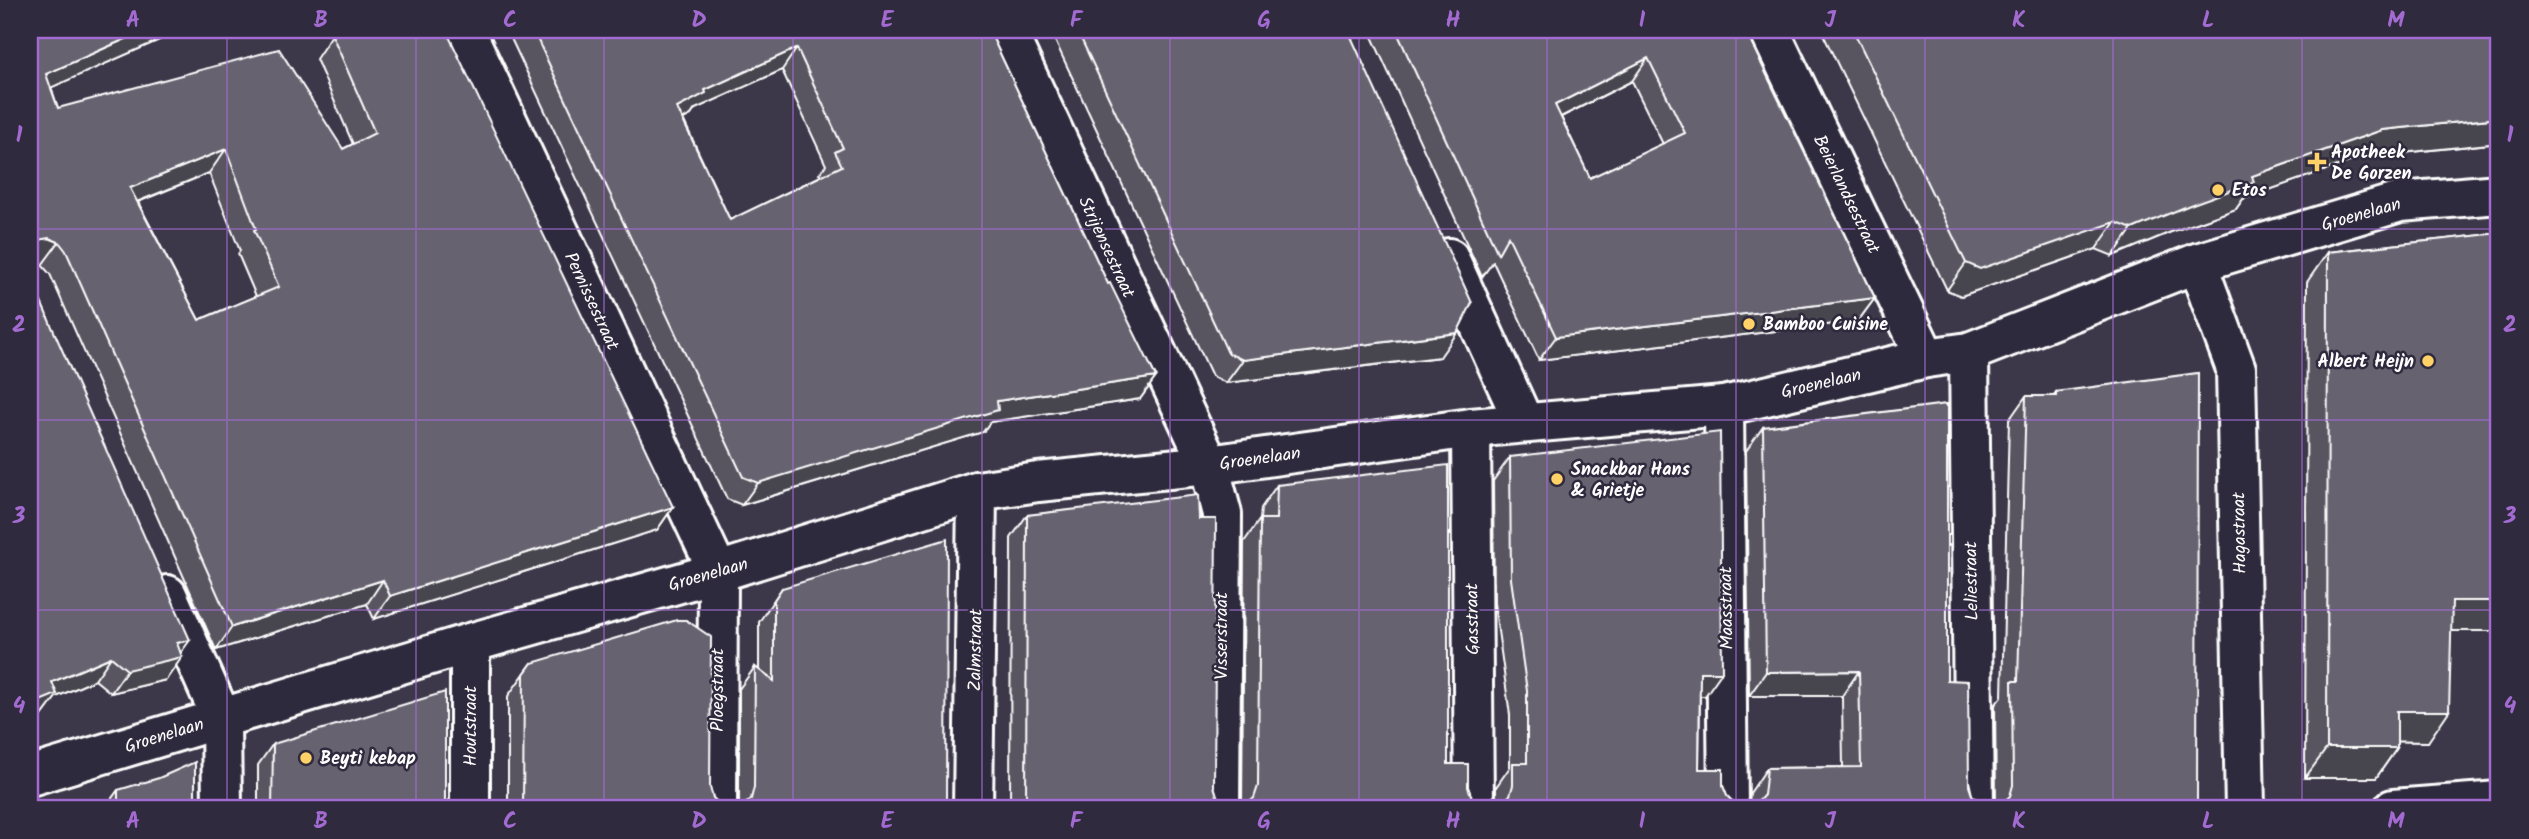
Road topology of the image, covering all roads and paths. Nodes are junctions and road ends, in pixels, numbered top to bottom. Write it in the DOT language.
graph roads {
  1 [pos="466,30"];
  2 [pos="1006,30"];
  3 [pos="1769,30"];
  4 [pos="2499,194"];
  5 [pos="1437,233"];
  6 [pos="2197,263"];
  7 [pos="1969,352"];
  8 [pos="1926,358"];
  9 [pos="1724,406"];
  10 [pos="1524,423"];
  11 [pos="1471,428"];
  12 [pos="1209,466"];
  13 [pos="977,491"];
  14 [pos="155,568"];
  15 [pos="718,572"];
  16 [pos="470,643"];
  17 [pos="221,717"];
  18 [pos="30,776"];
  19 [pos="2499,801"];
  20 [pos="222,809"];
  21 [pos="470,809"];
  22 [pos="717,809"];
  23 [pos="973,809"];
  24 [pos="1220,809"];
  25 [pos="1474,809"];
  26 [pos="1728,809"];
  27 [pos="1974,809"];
  28 [pos="2245,809"];
  29 [pos="2393,809"];
  1 -- 15 [label="street, Pernissestraat"];
  2 -- 12 [label="street, Strijensestraat"];
  3 -- 8 [label="street, Beierlandsestraat"];
  4 -- 6 [label="street, Groenelaan"];
  5 -- 10 [label="street"];
  6 -- 7 [label="street, Groenelaan"];
  6 -- 28 [label="street, Hagastraat"];
  7 -- 8 [label="street, Groenelaan"];
  7 -- 27 [label="street, Leliestraat"];
  8 -- 9 [label="street, Groenelaan"];
  9 -- 10 [label="street, Groenelaan"];
  9 -- 26 [label="street, Maasstraat"];
  10 -- 11 [label="street, Groenelaan"];
  11 -- 12 [label="street, Groenelaan"];
  11 -- 25 [label="street, Gasstraat"];
  12 -- 13 [label="street, Groenelaan"];
  12 -- 24 [label="street, Visserstraat"];
  13 -- 15 [label="street, Groenelaan"];
  13 -- 23 [label="street, Zalmstraat"];
  14 -- 17 [label="street"];
  15 -- 16 [label="street, Groenelaan"];
  15 -- 22 [label="street, Ploegstraat"];
  16 -- 17 [label="street, Groenelaan"];
  16 -- 21 [label="street, Houtstraat"];
  17 -- 18 [label="street, Groenelaan"];
  17 -- 20 [label="street"];
  19 -- 29 [label="street"];
}
